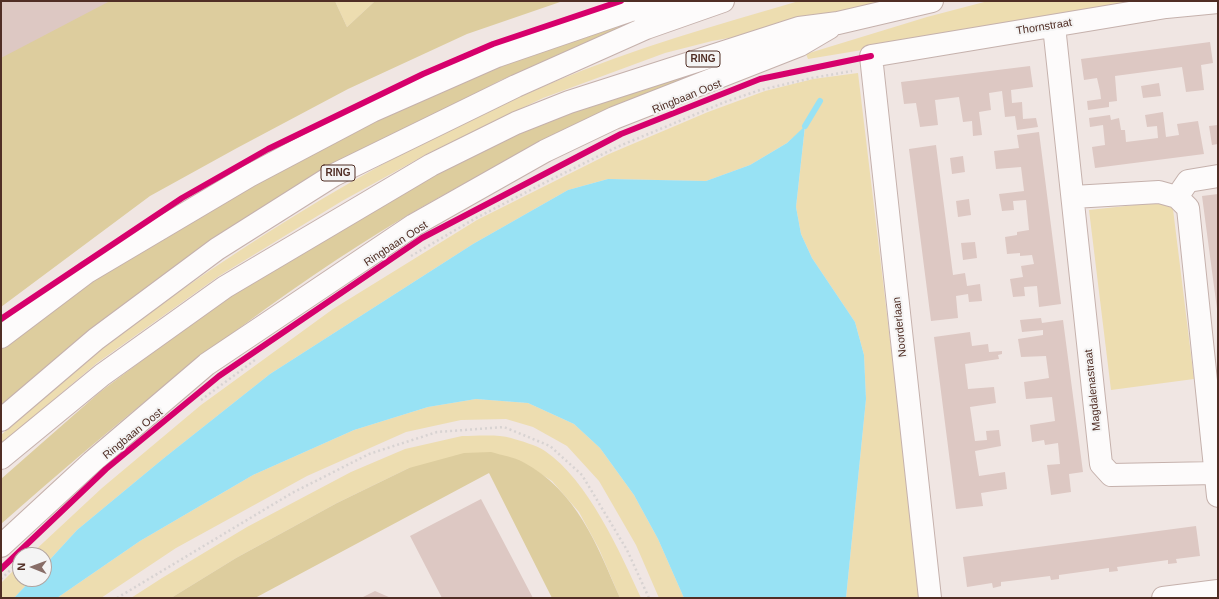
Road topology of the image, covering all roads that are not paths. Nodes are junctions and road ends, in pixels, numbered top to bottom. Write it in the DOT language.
graph roads {
  1 [pos="721,1"];
  2 [pos="932,1"];
  3 [pos="1218,2"];
  4 [pos="838,23"];
  5 [pos="1054,26"];
  6 [pos="871,56"];
  7 [pos="1218,176"];
  8 [pos="1073,197"];
  9 [pos="1177,197"];
  10 [pos="1,337"];
  11 [pos="1,420"];
  12 [pos="1,458"];
  13 [pos="1216,473"];
  14 [pos="1218,496"];
  15 [pos="1,546"];
  16 [pos="1218,592"];
  17 [pos="930,598"];
  18 [pos="1164,598"];
  1 -- 10 [label="main road"];
  1 -- 11 [label="main road, RING"];
  2 -- 4 [label="main road, RING"];
  3 -- 5 [label="main road, Thornstraat"];
  4 -- 12 [label="main road, RING"];
  4 -- 15 [label="main road"];
  5 -- 6 [label="main road, Thornstraat"];
  5 -- 8 [label="main road, Magdalenastraat"];
  6 -- 17 [label="main road, Noorderlaan"];
  7 -- 9 [label="main road"];
  8 -- 9 [label="main road"];
  8 -- 13 [label="main road, Magdalenastraat"];
  9 -- 13 [label="main road"];
  13 -- 14 [label="main road"];
  16 -- 18 [label="main road"];
}
